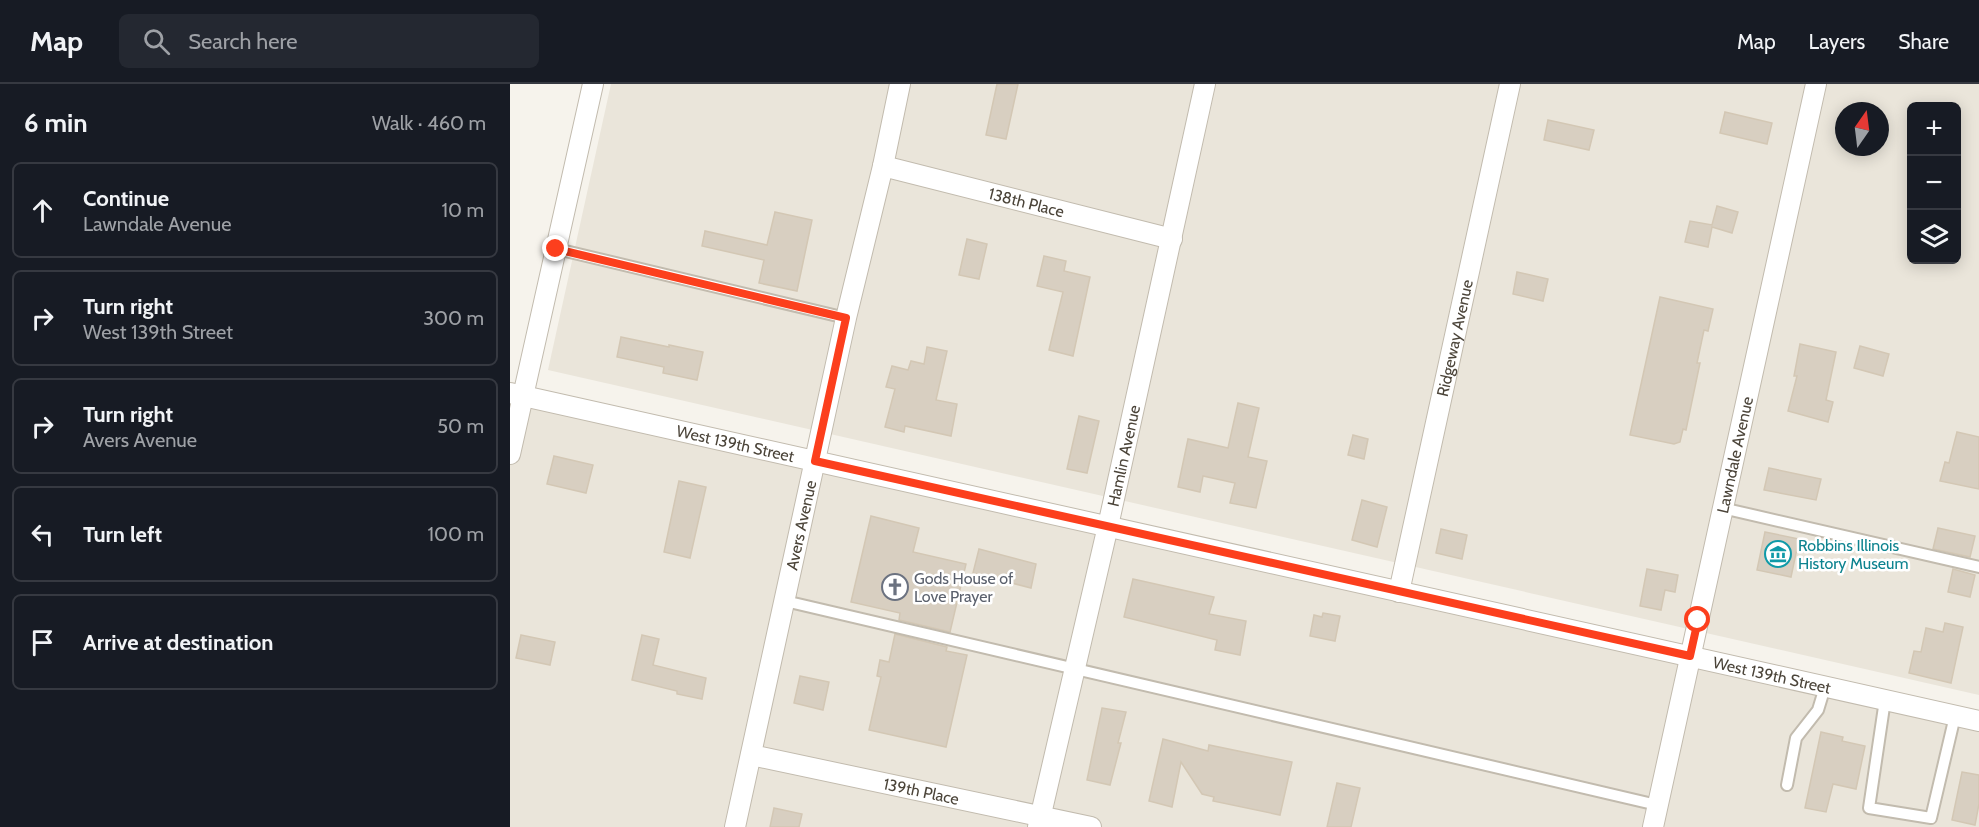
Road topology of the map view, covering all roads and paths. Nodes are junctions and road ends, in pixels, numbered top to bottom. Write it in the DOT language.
graph roads {
  1 [pos="593,84"];
  2 [pos="900,84"];
  3 [pos="1205,84"];
  4 [pos="1510,84"];
  5 [pos="1816,84"];
  6 [pos="883,166"];
  7 [pos="1172,239"];
  8 [pos="556,249"];
  9 [pos="846,318"];
  10 [pos="517,394"];
  11 [pos="510,454"];
  12 [pos="815,461"];
  13 [pos="1722,508"];
  14 [pos="1108,526"];
  15 [pos="1979,567"];
  16 [pos="1399,592"];
  17 [pos="784,601"];
  18 [pos="1690,656"];
  19 [pos="1075,669"];
  20 [pos="1825,687"];
  21 [pos="1885,700"];
  22 [pos="1955,716"];
  23 [pos="1979,721"];
  24 [pos="751,755"];
  25 [pos="1787,785"];
  26 [pos="1657,805"];
  27 [pos="1039,821"];
  28 [pos="735,827"];
  29 [pos="1091,827"];
  30 [pos="1653,827"];
  1 -- 8 [label="street"];
  2 -- 6 [label="street, Avers Avenue"];
  3 -- 7 [label="street, Hamlin Avenue"];
  4 -- 16 [label="street, Ridgeway Avenue"];
  5 -- 13 [label="street, Lawndale Avenue"];
  6 -- 7 [label="street, 138th Place"];
  6 -- 9 [label="street, Avers Avenue"];
  7 -- 14 [label="street, Hamlin Avenue"];
  8 -- 9 [label="lane"];
  8 -- 10 [label="street"];
  9 -- 12 [label="street, Avers Avenue"];
  10 -- 11 [label="street"];
  10 -- 12 [label="street, West 139th Street"];
  12 -- 14 [label="street, West 139th Street"];
  12 -- 17 [label="street, Avers Avenue"];
  13 -- 15 [label="lane"];
  13 -- 18 [label="street, Lawndale Avenue"];
  14 -- 16 [label="street, West 139th Street"];
  14 -- 19 [label="street, Hamlin Avenue"];
  16 -- 18 [label="street, West 139th Street"];
  17 -- 19 [label="lane"];
  17 -- 24 [label="street, Avers Avenue"];
  18 -- 20 [label="street, West 139th Street"];
  18 -- 26 [label="street, Lawndale Avenue"];
  19 -- 26 [label="lane"];
  19 -- 27 [label="street, Hamlin Avenue"];
  20 -- 21 [label="street, West 139th Street"];
  20 -- 25 [label="lane"];
  21 -- 22 [label="street, West 139th Street"];
  21 -- 22 [label="lane"];
  22 -- 23 [label="street, West 139th Street"];
  24 -- 27 [label="street, 139th Place"];
  24 -- 28 [label="street, Avers Avenue"];
  26 -- 30 [label="street, Lawndale Avenue"];
  27 -- 29 [label="street, 139th Place"];
}
